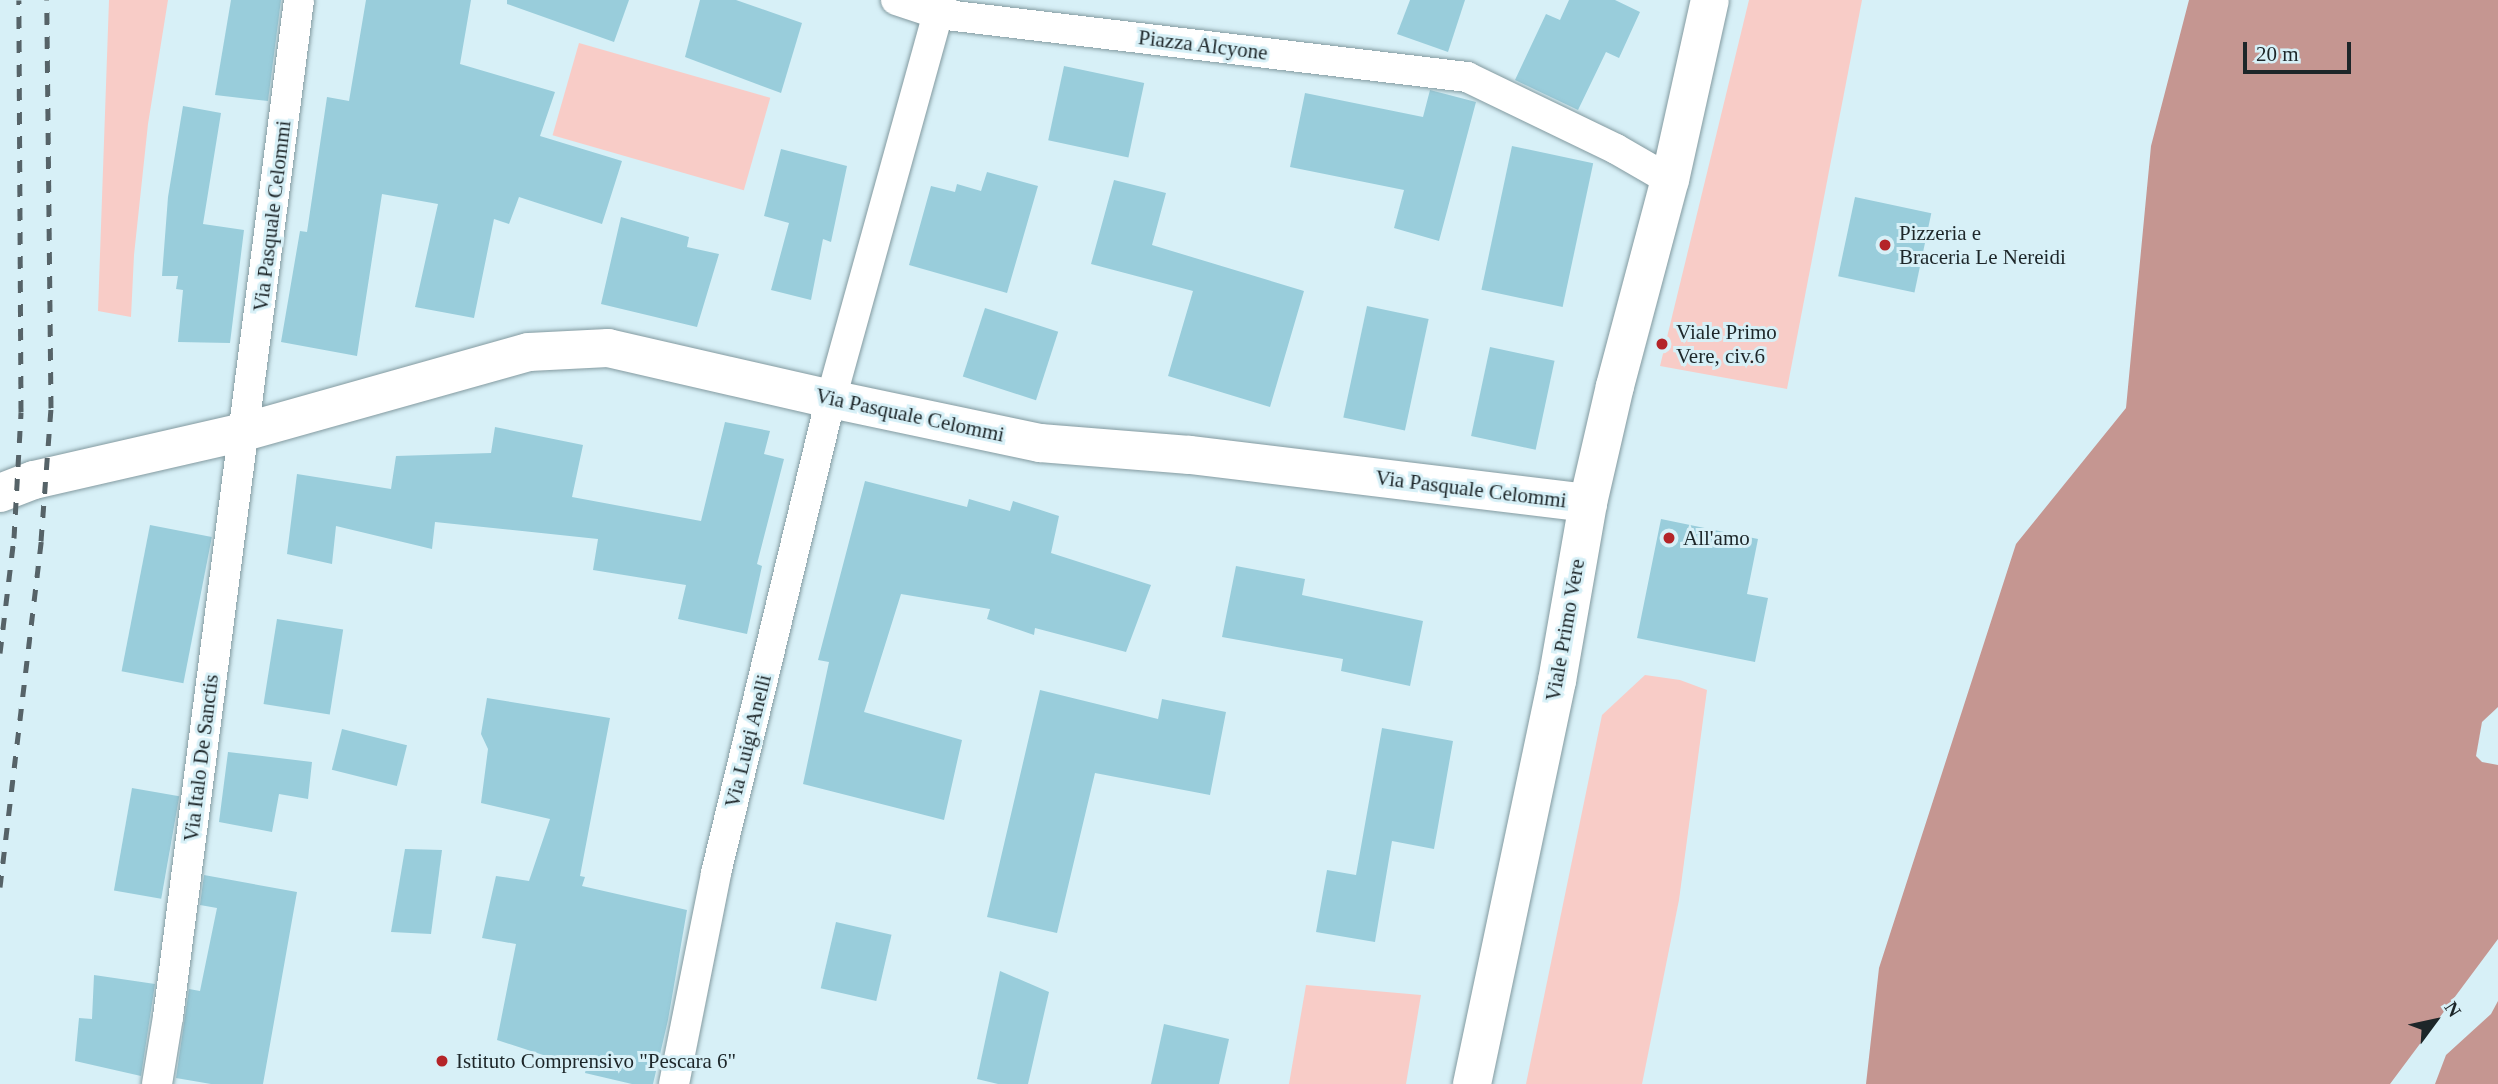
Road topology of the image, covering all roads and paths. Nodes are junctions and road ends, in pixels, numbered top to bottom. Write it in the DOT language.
graph roads {
  1 [pos="299,0"];
  2 [pos="896,0"];
  3 [pos="1710,0"];
  4 [pos="940,7"];
  5 [pos="1670,180"];
  6 [pos="831,399"];
  7 [pos="244,432"];
  8 [pos="11,484"];
  9 [pos="1588,503"];
  10 [pos="156,1084"];
  11 [pos="674,1084"];
  12 [pos="1472,1084"];
  1 -- 7 [label="street, Via Pasquale Celommi"];
  2 -- 4 [label="street"];
  3 -- 5 [label="street, Viale Primo Vere"];
  4 -- 5 [label="street, Piazza Alcyone"];
  4 -- 6 [label="street"];
  5 -- 9 [label="street, Viale Primo Vere"];
  6 -- 7 [label="street, Via Pasquale Celommi"];
  6 -- 9 [label="street, Via Pasquale Celommi"];
  6 -- 11 [label="street, Via Luigi Anelli"];
  7 -- 8 [label="street, Via Pasquale Celommi"];
  7 -- 10 [label="street, Via Italo De Sanctis"];
  9 -- 12 [label="street, Viale Primo Vere"];
}
